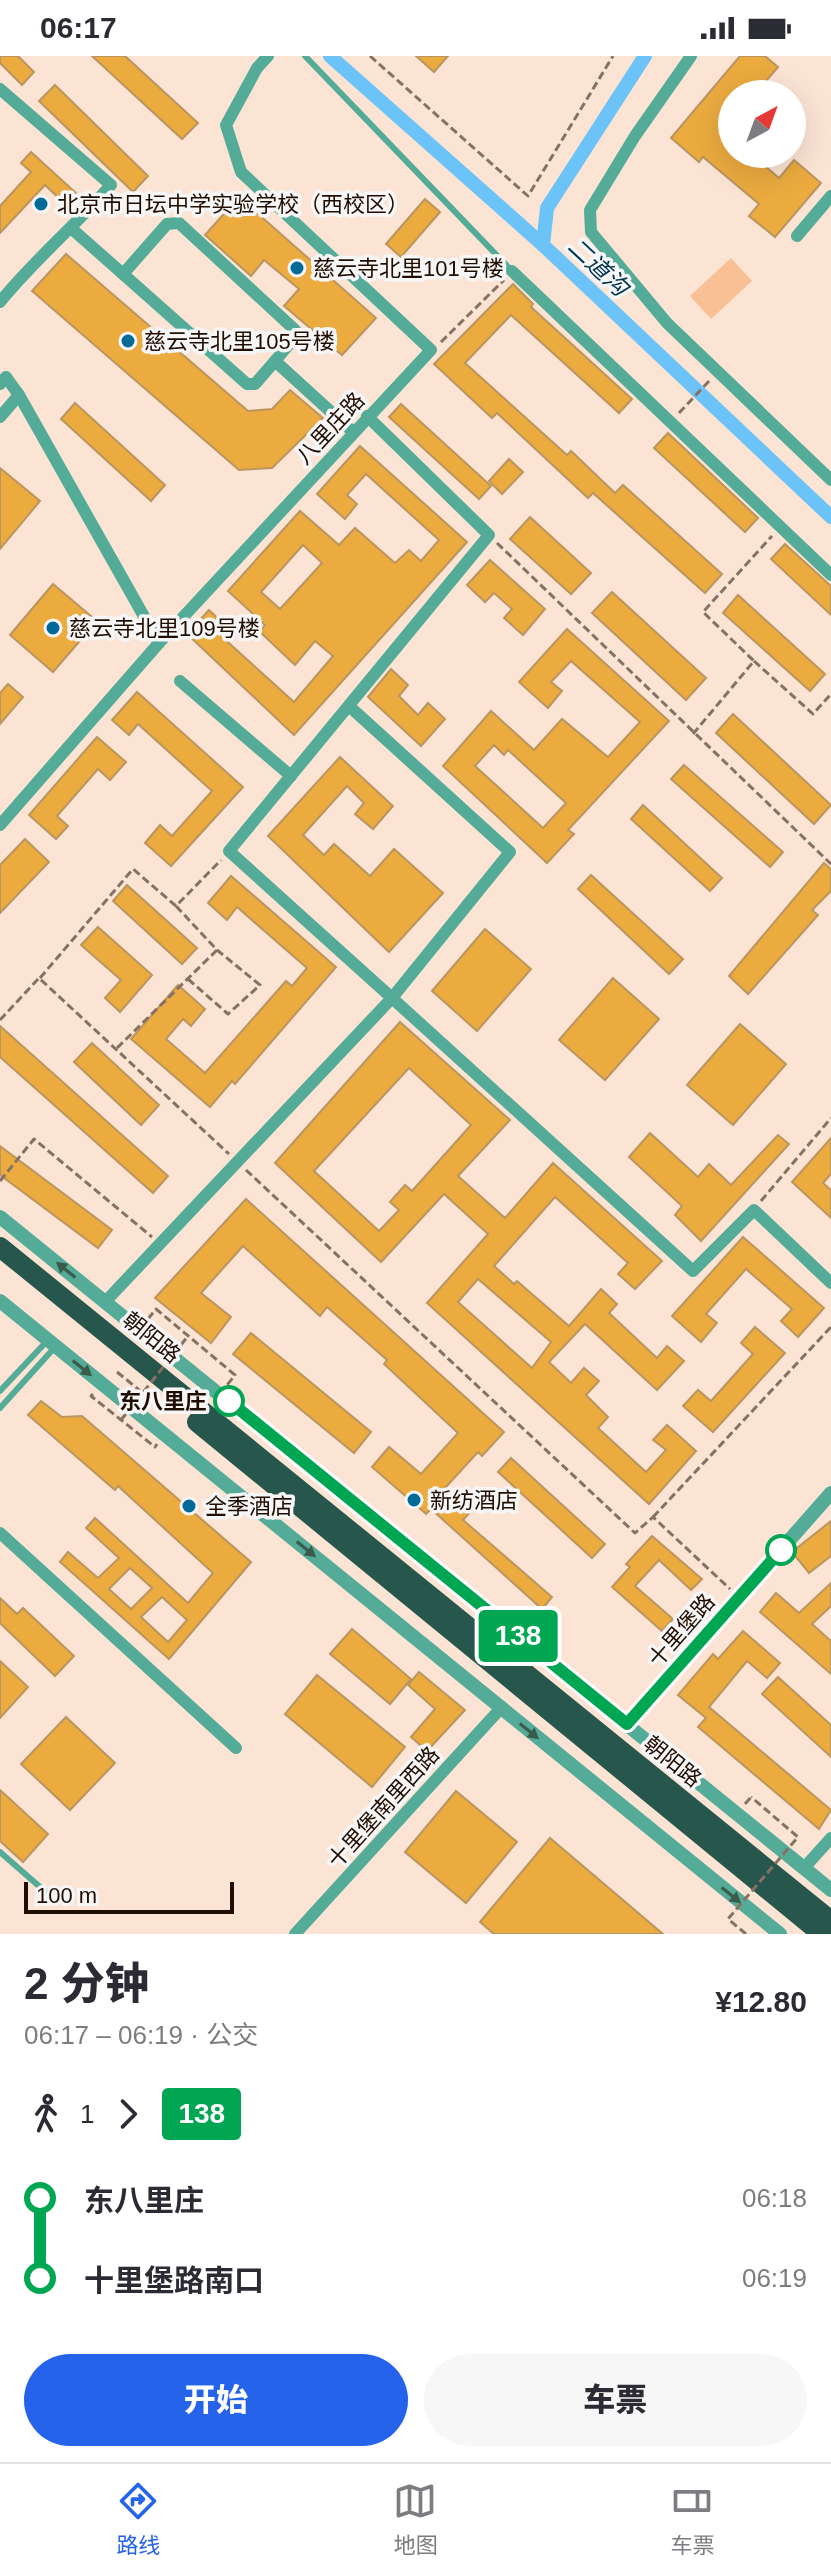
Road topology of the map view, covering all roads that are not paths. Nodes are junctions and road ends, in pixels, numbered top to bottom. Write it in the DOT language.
graph roads {
  1 [pos="268,56"];
  2 [pos="305,56"];
  3 [pos="691,56"];
  4 [pos="0,89"];
  5 [pos="831,196"];
  6 [pos="72,229"];
  7 [pos="797,236"];
  8 [pos="512,271"];
  9 [pos="123,274"];
  10 [pos="0,302"];
  11 [pos="275,361"];
  12 [pos="2,376"];
  13 [pos="19,395"];
  14 [pos="367,416"];
  15 [pos="0,417"];
  16 [pos="353,432"];
  17 [pos="831,480"];
  18 [pos="831,575"];
  19 [pos="159,643"];
  20 [pos="180,681"];
  21 [pos="349,706"];
  22 [pos="291,776"];
  23 [pos="0,825"];
  24 [pos="392,998"];
  25 [pos="0,1217"];
  26 [pos="0,1247"];
  27 [pos="0,1264"];
  28 [pos="831,1283"];
  29 [pos="0,1301"];
  30 [pos="105,1302"];
  31 [pos="52,1343"];
  32 [pos="0,1391"];
  33 [pos="0,1408"];
  34 [pos="831,1493"];
  35 [pos="0,1533"];
  36 [pos="501,1708"];
  37 [pos="627,1724"];
  38 [pos="236,1748"];
  39 [pos="831,1838"];
  40 [pos="0,1852"];
  41 [pos="804,1868"];
  42 [pos="831,1890"];
  43 [pos="48,1894"];
  44 [pos="831,1921"];
  45 [pos="295,1934"];
  46 [pos="780,1934"];
  47 [pos="822,1934"];
  1 -- 14 [label="street, 八里庄路"];
  2 -- 8 [label="lane"];
  3 -- 17 [label="street"];
  4 -- 6 [label="street"];
  5 -- 7 [label="street"];
  6 -- 9 [label="street"];
  6 -- 10 [label="street"];
  8 -- 18 [label="street"];
  9 -- 11 [label="street"];
  9 -- 11 [label="street"];
  11 -- 16 [label="street"];
  12 -- 13 [label="street"];
  13 -- 15 [label="street"];
  13 -- 19 [label="street"];
  14 -- 16 [label="street, 八里庄路"];
  14 -- 21 [label="street"];
  16 -- 19 [label="street, 八里庄路"];
  19 -- 23 [label="street, 八里庄路"];
  20 -- 22 [label="street"];
  21 -- 22 [label="street"];
  21 -- 24 [label="street"];
  22 -- 24 [label="street"];
  24 -- 28 [label="street"];
  24 -- 30 [label="street"];
  30 -- 25 [label="street, 朝阳路, one-way"];
  26 -- 44 [label="highway, 朝阳路"];
  27 -- 47 [label="highway, 朝阳路"];
  29 -- 31 [label="street"];
  30 -- 37 [label="street, 朝阳路"];
  31 -- 32 [label="lane"];
  31 -- 33 [label="lane"];
  31 -- 36 [label="street, one-way"];
  34 -- 37 [label="street, 十里堡路"];
  35 -- 38 [label="street"];
  36 -- 45 [label="street, 十里堡南里西路"];
  36 -- 46 [label="street, one-way"];
  37 -- 41 [label="street, 朝阳路"];
  39 -- 41 [label="street"];
  40 -- 43 [label="lane"];
  41 -- 42 [label="street, 朝阳路"];
}
